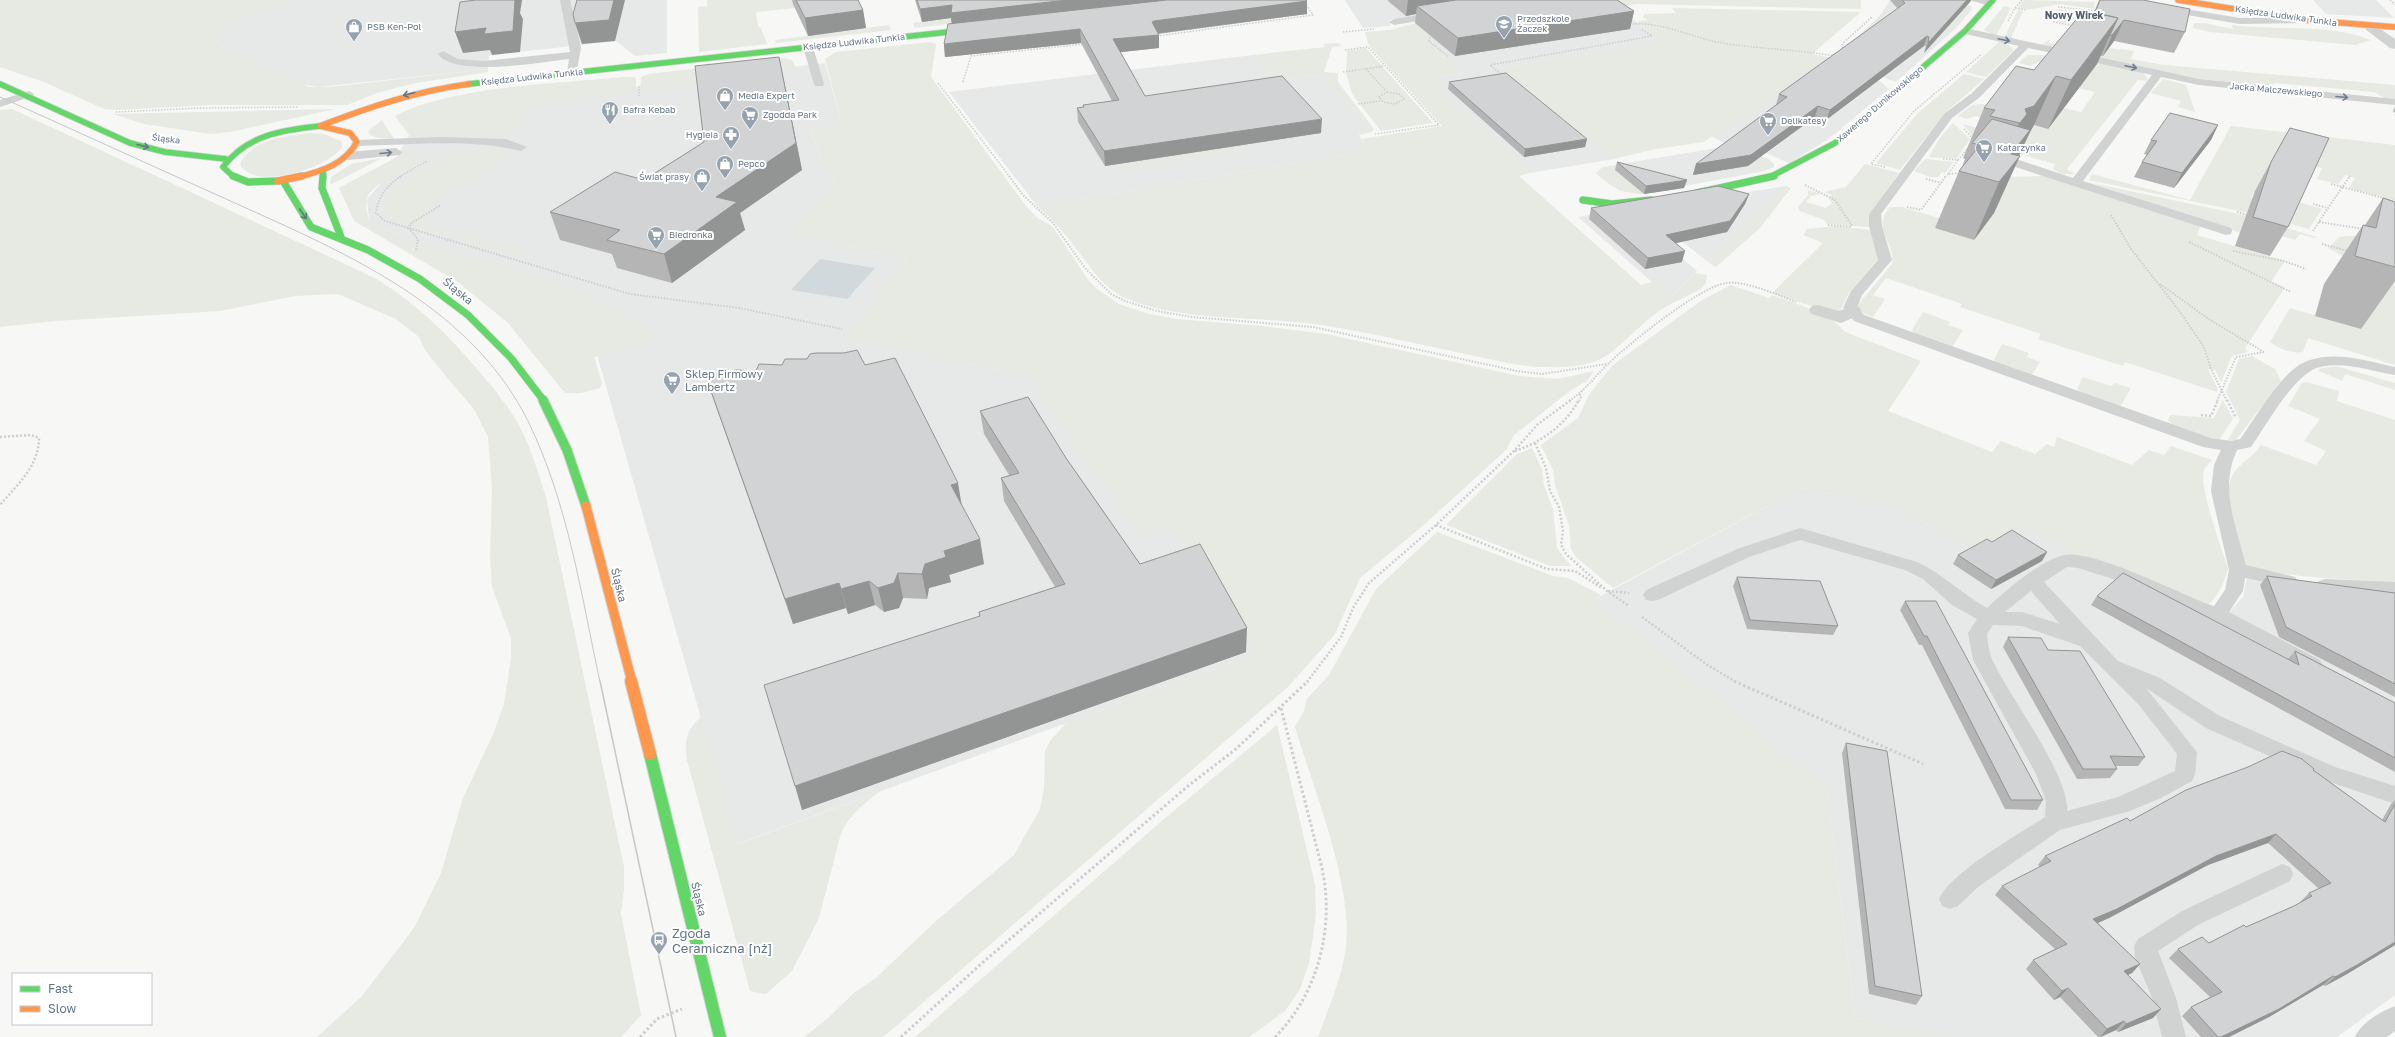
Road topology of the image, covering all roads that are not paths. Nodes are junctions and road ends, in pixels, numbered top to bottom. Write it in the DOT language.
graph roads {
  1 [pos="565,0"];
  2 [pos="1974,0"];
  3 [pos="2178,0"];
  4 [pos="1992,2"];
  5 [pos="2158,7"];
  6 [pos="1452,13"];
  7 [pos="2304,20"];
  8 [pos="1394,22"];
  9 [pos="2370,26"];
  10 [pos="988,27"];
  11 [pos="2395,27"];
  12 [pos="1966,31"];
  13 [pos="2025,44"];
  14 [pos="2395,45"];
  15 [pos="808,47"];
  16 [pos="443,54"];
  17 [pos="575,55"];
  18 [pos="572,73"];
  19 [pos="2159,73"];
  20 [pos="0,84"];
  21 [pos="475,84"];
  22 [pos="818,84"];
  23 [pos="29,94"];
  24 [pos="2395,102"];
  25 [pos="0,104"];
  26 [pos="376,116"];
  27 [pos="320,126"];
  28 [pos="107,130"];
  29 [pos="137,135"];
  30 [pos="250,142"];
  31 [pos="483,142"];
  32 [pos="230,143"];
  33 [pos="357,143"];
  34 [pos="521,147"];
  35 [pos="348,156"];
  36 [pos="226,159"];
  37 [pos="2010,161"];
  38 [pos="323,170"];
  39 [pos="283,181"];
  40 [pos="2077,181"];
  41 [pos="1688,194"];
  42 [pos="1658,199"];
  43 [pos="1583,200"];
  44 [pos="2226,230"];
  45 [pos="341,236"];
  46 [pos="1818,310"];
  47 [pos="1853,311"];
  48 [pos="2395,372"];
  49 [pos="2226,445"];
  50 [pos="2238,570"];
  51 [pos="2033,581"];
  52 [pos="2395,588"];
  53 [pos="1652,595"];
  54 [pos="2218,614"];
  55 [pos="1989,618"];
  56 [pos="2087,641"];
  57 [pos="2110,664"];
  58 [pos="2328,672"];
  59 [pos="2395,795"];
  60 [pos="2055,822"];
  61 [pos="2282,874"];
  62 [pos="1950,899"];
  63 [pos="2395,1017"];
  64 [pos="720,1037"];
  65 [pos="2174,1037"];
  66 [pos="2367,1037"];
  1 -- 17 [label="lane"];
  2 -- 4 [label="lane"];
  3 -- 7 [label="street, Księdza Ludwika Tunkla"];
  4 -- 12 [label="street, Xawerego Dunikowskiego"];
  5 -- 7 [label="lane"];
  6 -- 8 [label="lane"];
  7 -- 9 [label="street, Księdza Ludwika Tunkla"];
  9 -- 11 [label="street, Księdza Ludwika Tunkla"];
  9 -- 14 [label="street"];
  10 -- 15 [label="street, Księdza Ludwika Tunkla"];
  12 -- 13 [label="lane, Jacka Malczewskiego, one-way"];
  12 -- 41 [label="street, Xawerego Dunikowskiego"];
  13 -- 19 [label="lane, Jacka Malczewskiego, one-way"];
  13 -- 47 [label="lane"];
  15 -- 18 [label="street, Księdza Ludwika Tunkla"];
  15 -- 22 [label="lane"];
  16 -- 17 [label="lane"];
  17 -- 18 [label="lane"];
  18 -- 21 [label="street, Księdza Ludwika Tunkla"];
  19 -- 24 [label="lane, Jacka Malczewskiego, one-way"];
  19 -- 40 [label="lane"];
  20 -- 23 [label="street, Śląska"];
  21 -- 26 [label="street, Księdza Ludwika Tunkla"];
  21 -- 27 [label="street, Księdza Ludwika Tunkla, one-way"];
  23 -- 25 [label="lane"];
  23 -- 28 [label="street, Śląska"];
  27 -- 30 [label="street"];
  27 -- 33 [label="street"];
  28 -- 29 [label="street, Śląska"];
  28 -- 36 [label="street, Śląska, one-way"];
  30 -- 32 [label="street"];
  30 -- 36 [label="street"];
  31 -- 33 [label="lane"];
  31 -- 34 [label="lane"];
  35 -- 31 [label="lane, one-way"];
  33 -- 35 [label="street"];
  35 -- 38 [label="street"];
  36 -- 39 [label="street"];
  37 -- 40 [label="lane"];
  38 -- 39 [label="street"];
  38 -- 45 [label="street"];
  39 -- 45 [label="street, Śląska, one-way"];
  40 -- 44 [label="lane"];
  42 -- 43 [label="street"];
  45 -- 64 [label="street, Śląska"];
  46 -- 47 [label="street"];
  47 -- 49 [label="lane"];
  48 -- 49 [label="lane"];
  49 -- 50 [label="lane"];
  50 -- 52 [label="lane"];
  50 -- 54 [label="lane"];
  51 -- 54 [label="lane"];
  51 -- 55 [label="lane"];
  51 -- 56 [label="lane"];
  53 -- 55 [label="lane"];
  54 -- 58 [label="lane"];
  55 -- 56 [label="lane"];
  55 -- 60 [label="lane"];
  56 -- 57 [label="lane"];
  57 -- 59 [label="lane"];
  57 -- 60 [label="lane"];
  60 -- 62 [label="lane"];
  61 -- 65 [label="lane"];
  63 -- 66 [label="lane"];
}
